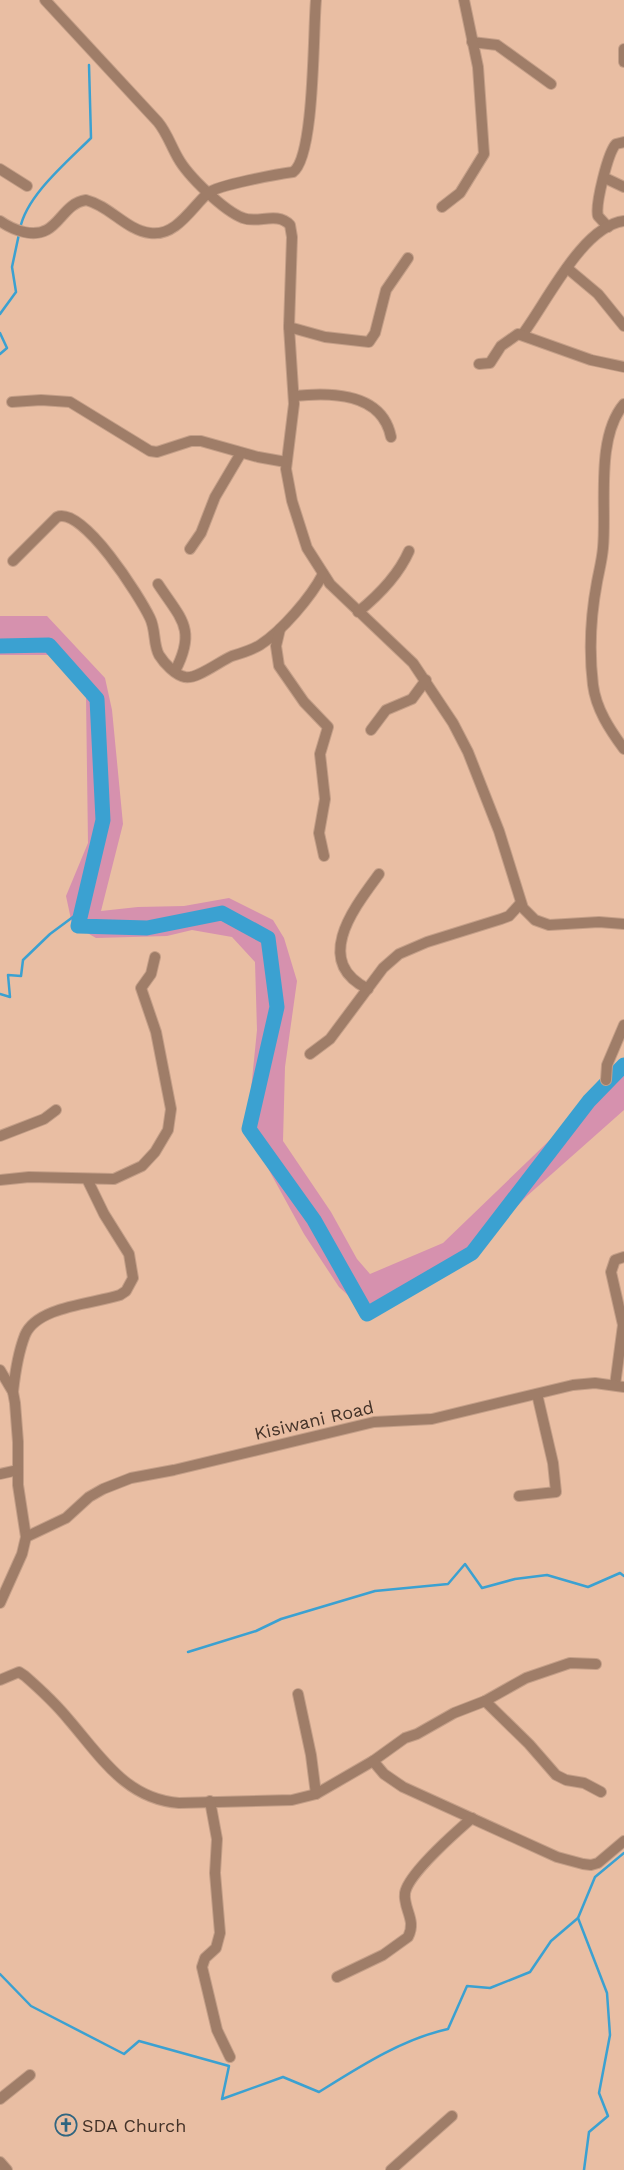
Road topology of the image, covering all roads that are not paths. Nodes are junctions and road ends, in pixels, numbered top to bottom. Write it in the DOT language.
graph roads {
  1 [pos="45,0"];
  2 [pos="316,0"];
  3 [pos="464,0"];
  4 [pos="472,42"];
  5 [pos="624,49"];
  6 [pos="624,62"];
  7 [pos="551,84"];
  8 [pos="624,142"];
  9 [pos="0,169"];
  10 [pos="605,178"];
  11 [pos="27,186"];
  12 [pos="624,187"];
  13 [pos="209,192"];
  14 [pos="442,207"];
  15 [pos="0,220"];
  16 [pos="624,222"];
  17 [pos="608,227"];
  18 [pos="408,258"];
  19 [pos="567,268"];
  20 [pos="624,326"];
  21 [pos="289,327"];
  22 [pos="522,334"];
  23 [pos="479,364"];
  24 [pos="624,367"];
  25 [pos="294,396"];
  26 [pos="12,402"];
  27 [pos="624,404"];
  28 [pos="391,437"];
  29 [pos="241,453"];
  30 [pos="286,462"];
  31 [pos="190,549"];
  32 [pos="409,551"];
  33 [pos="13,560"];
  34 [pos="323,574"];
  35 [pos="158,584"];
  36 [pos="358,612"];
  37 [pos="281,628"];
  38 [pos="174,671"];
  39 [pos="426,680"];
  40 [pos="371,730"];
  41 [pos="624,750"];
  42 [pos="324,856"];
  43 [pos="379,874"];
  44 [pos="520,904"];
  45 [pos="624,924"];
  46 [pos="155,957"];
  47 [pos="368,989"];
  48 [pos="624,1025"];
  49 [pos="310,1054"];
  50 [pos="606,1080"];
  51 [pos="56,1110"];
  52 [pos="0,1136"];
  53 [pos="87,1179"];
  54 [pos="0,1180"];
  55 [pos="624,1257"];
  56 [pos="623,1325"];
  57 [pos="0,1370"];
  58 [pos="619,1386"];
  59 [pos="12,1392"];
  60 [pos="537,1394"];
  61 [pos="18,1470"];
  62 [pos="0,1474"];
  63 [pos="519,1496"];
  64 [pos="26,1537"];
  65 [pos="0,1603"];
  66 [pos="596,1664"];
  67 [pos="0,1680"];
  68 [pos="298,1694"];
  69 [pos="485,1701"];
  70 [pos="373,1761"];
  71 [pos="601,1792"];
  72 [pos="316,1794"];
  73 [pos="210,1801"];
  74 [pos="472,1818"];
  75 [pos="624,1841"];
  76 [pos="337,1977"];
  77 [pos="230,2056"];
  78 [pos="30,2075"];
  79 [pos="0,2099"];
  80 [pos="452,2116"];
  81 [pos="0,2162"];
  82 [pos="7,2170"];
  83 [pos="392,2170"];
  1 -- 13 [label="street"];
  2 -- 13 [label="street"];
  3 -- 4 [label="street"];
  4 -- 7 [label="street"];
  4 -- 14 [label="street"];
  5 -- 6 [label="street"];
  8 -- 10 [label="street"];
  9 -- 11 [label="street"];
  10 -- 12 [label="street"];
  10 -- 17 [label="street"];
  13 -- 15 [label="street"];
  13 -- 21 [label="street"];
  16 -- 17 [label="street"];
  17 -- 19 [label="street"];
  18 -- 21 [label="street"];
  19 -- 20 [label="street"];
  19 -- 22 [label="street"];
  21 -- 25 [label="street"];
  22 -- 23 [label="street"];
  22 -- 24 [label="street"];
  25 -- 28 [label="street"];
  25 -- 30 [label="street"];
  26 -- 29 [label="street"];
  27 -- 41 [label="street"];
  29 -- 30 [label="street"];
  29 -- 31 [label="street"];
  30 -- 34 [label="street"];
  32 -- 36 [label="street"];
  33 -- 38 [label="street"];
  34 -- 36 [label="street"];
  34 -- 37 [label="street"];
  35 -- 38 [label="street"];
  36 -- 39 [label="street"];
  37 -- 38 [label="street"];
  37 -- 42 [label="street"];
  39 -- 40 [label="street"];
  39 -- 44 [label="street"];
  43 -- 47 [label="street"];
  44 -- 45 [label="street"];
  44 -- 47 [label="street"];
  46 -- 53 [label="street"];
  47 -- 49 [label="street"];
  48 -- 50 [label="street"];
  51 -- 52 [label="street"];
  53 -- 54 [label="street"];
  53 -- 59 [label="street"];
  55 -- 56 [label="street"];
  56 -- 58 [label="street"];
  57 -- 59 [label="street"];
  58 -- 60 [label="street, Kisiwani Road"];
  59 -- 61 [label="street"];
  60 -- 63 [label="street"];
  60 -- 64 [label="street, Kisiwani Road"];
  61 -- 62 [label="street"];
  61 -- 64 [label="street"];
  64 -- 65 [label="street"];
  66 -- 69 [label="street"];
  67 -- 73 [label="street"];
  68 -- 72 [label="street"];
  69 -- 70 [label="street"];
  69 -- 71 [label="street"];
  70 -- 72 [label="street"];
  70 -- 74 [label="street"];
  72 -- 73 [label="street"];
  73 -- 77 [label="street"];
  74 -- 75 [label="street"];
  74 -- 76 [label="street"];
  78 -- 79 [label="street"];
  80 -- 83 [label="street"];
  81 -- 82 [label="street"];
}
